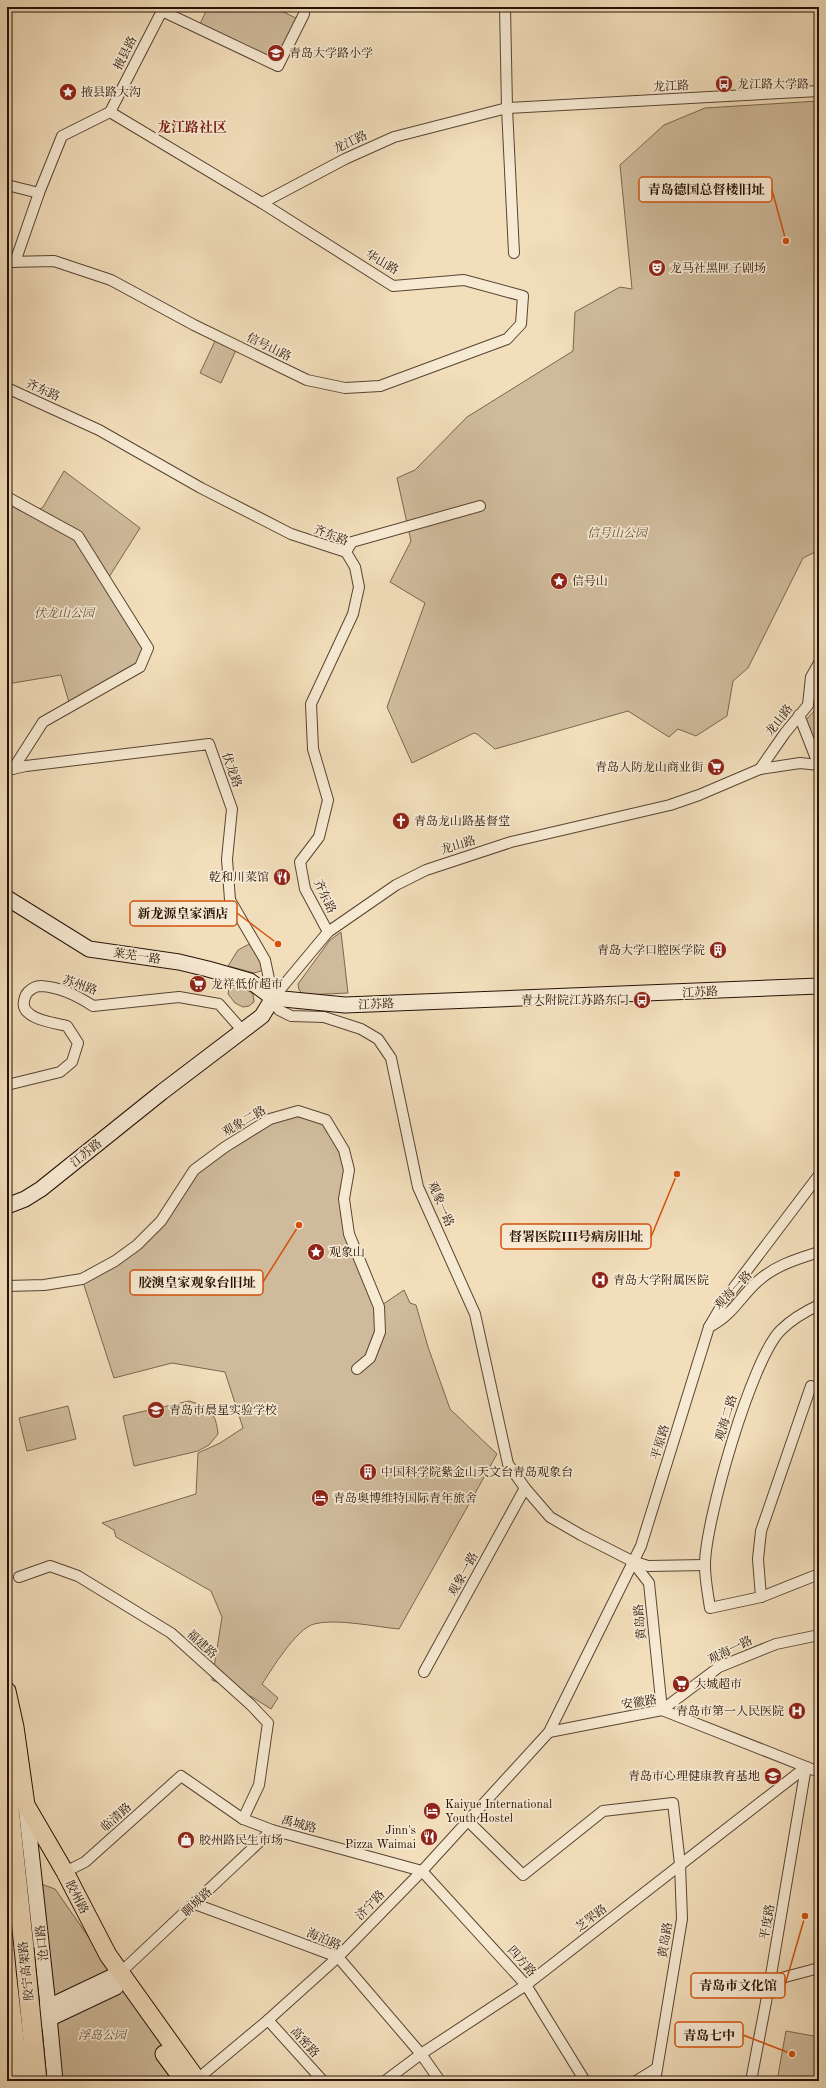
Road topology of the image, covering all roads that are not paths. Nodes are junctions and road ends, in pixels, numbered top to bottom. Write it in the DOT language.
graph roads {
  1 [pos="505,7"];
  2 [pos="163,9"];
  3 [pos="304,14"];
  4 [pos="817,90"];
  5 [pos="508,108"];
  6 [pos="110,112"];
  7 [pos="7,185"];
  8 [pos="39,193"];
  9 [pos="262,203"];
  10 [pos="514,253"];
  11 [pos="11,262"];
  12 [pos="521,324"];
  13 [pos="7,388"];
  14 [pos="7,497"];
  15 [pos="480,506"];
  16 [pos="346,552"];
  17 [pos="819,663"];
  18 [pos="799,715"];
  19 [pos="819,759"];
  20 [pos="819,765"];
  21 [pos="10,769"];
  22 [pos="760,769"];
  23 [pos="7,898"];
  24 [pos="328,932"];
  25 [pos="819,986"];
  26 [pos="273,998"];
  27 [pos="242,1030"];
  28 [pos="7,1085"];
  29 [pos="819,1175"];
  30 [pos="7,1206"];
  31 [pos="819,1252"];
  32 [pos="7,1286"];
  33 [pos="819,1305"];
  34 [pos="709,1327"];
  35 [pos="357,1369"];
  36 [pos="811,1386"];
  37 [pos="525,1488"];
  38 [pos="632,1561"];
  39 [pos="705,1565"];
  40 [pos="819,1574"];
  41 [pos="20,1577"];
  42 [pos="761,1597"];
  43 [pos="819,1635"];
  44 [pos="424,1672"];
  45 [pos="7,1691"];
  46 [pos="662,1710"];
  47 [pos="549,1732"];
  48 [pos="806,1767"];
  49 [pos="7,1770"];
  50 [pos="819,1772"];
  51 [pos="181,1776"];
  52 [pos="8,1794"];
  53 [pos="26,1805"];
  54 [pos="243,1819"];
  55 [pos="468,1821"];
  56 [pos="272,1830"];
  57 [pos="680,1864"];
  58 [pos="422,1871"];
  59 [pos="65,1872"];
  60 [pos="195,1904"];
  61 [pos="338,1957"];
  62 [pos="819,1968"];
  63 [pos="7,1979"];
  64 [pos="115,1979"];
  65 [pos="770,1981"];
  66 [pos="526,1985"];
  67 [pos="49,2013"];
  68 [pos="268,2020"];
  69 [pos="7,2030"];
  70 [pos="7,2034"];
  71 [pos="420,2054"];
  72 [pos="657,2068"];
  73 [pos="19,2081"];
  74 [pos="37,2081"];
  75 [pos="55,2081"];
  76 [pos="193,2081"];
  77 [pos="323,2081"];
  78 [pos="385,2081"];
  79 [pos="440,2081"];
  80 [pos="585,2081"];
  81 [pos="636,2081"];
  82 [pos="655,2081"];
  83 [pos="751,2081"];
  1 -- 5 [label="street"];
  2 -- 3 [label="street"];
  2 -- 6 [label="street, 掖县路"];
  4 -- 5 [label="street, 龙江路"];
  5 -- 9 [label="street, 龙江路"];
  5 -- 10 [label="street"];
  6 -- 8 [label="street"];
  6 -- 9 [label="street"];
  7 -- 8 [label="street"];
  8 -- 11 [label="street"];
  9 -- 12 [label="street, 华山路"];
  11 -- 12 [label="street, 信号山路"];
  13 -- 16 [label="street, 齐东路"];
  14 -- 21 [label="street"];
  15 -- 16 [label="street"];
  16 -- 24 [label="street, 齐东路"];
  17 -- 18 [label="street, 龙山路"];
  18 -- 19 [label="street"];
  18 -- 22 [label="street, 龙山路"];
  20 -- 22 [label="street, 龙山路"];
  21 -- 26 [label="street, 伏龙路"];
  22 -- 24 [label="street, 龙山路"];
  23 -- 26 [label="main road, 莱芜一路"];
  24 -- 26 [label="street, 龙山路"];
  25 -- 26 [label="main road, 江苏路"];
  26 -- 27 [label="main road, 江苏路"];
  26 -- 37 [label="street, 观象一路"];
  27 -- 28 [label="street, 苏州路"];
  27 -- 30 [label="main road, 江苏路"];
  29 -- 34 [label="street, 平原路"];
  31 -- 34 [label="street, 观海一路"];
  32 -- 35 [label="street, 观象二路"];
  33 -- 39 [label="street, 观海二路"];
  34 -- 38 [label="street, 平原路"];
  36 -- 42 [label="street"];
  37 -- 38 [label="street, 观象一路"];
  37 -- 44 [label="street, 观象一路"];
  38 -- 39 [label="street"];
  38 -- 46 [label="street, 黄岛路"];
  38 -- 47 [label="street, 平原路"];
  39 -- 42 [label="street, 观海二路"];
  40 -- 42 [label="street, 观海二路"];
  41 -- 54 [label="street, 福建路"];
  43 -- 46 [label="street, 观海一路"];
  45 -- 53 [label="main road, 胶州路"];
  46 -- 47 [label="street, 安徽路"];
  46 -- 48 [label="street, 安徽路"];
  47 -- 55 [label="street, 济宁路"];
  48 -- 50 [label="street, 安徽路"];
  48 -- 57 [label="street, 芝罘路"];
  48 -- 65 [label="street, 平度路"];
  49 -- 52 [label="highway, 胶宁高架路"];
  51 -- 54 [label="street, 禹城路"];
  51 -- 59 [label="street, 临清路"];
  52 -- 74 [label="highway, 胶宁高架路, bridge"];
  53 -- 59 [label="main road, 胶州路"];
  53 -- 67 [label="main road, 沧口路"];
  54 -- 56 [label="street, 禹城路"];
  55 -- 57 [label="street, 黄岛路"];
  55 -- 58 [label="street, 济宁路"];
  56 -- 58 [label="street, 禹城路"];
  56 -- 60 [label="street, 聊城路"];
  57 -- 66 [label="street, 芝罘路"];
  57 -- 72 [label="street, 黄岛路"];
  58 -- 61 [label="street, 济宁路"];
  58 -- 66 [label="street, 四方路"];
  59 -- 64 [label="main road, 胶州路"];
  60 -- 61 [label="street, 海泊路"];
  60 -- 64 [label="street, 聊城路"];
  61 -- 68 [label="street, 济宁路"];
  61 -- 71 [label="street, 海泊路"];
  62 -- 65 [label="street"];
  63 -- 73 [label="highway, 胶宁高架路, bridge"];
  64 -- 67 [label="main road, 聊城路"];
  64 -- 76 [label="main road, 胶州路"];
  65 -- 83 [label="street, 平度路"];
  66 -- 71 [label="street, 芝罘路"];
  66 -- 80 [label="street, 四方路"];
  67 -- 69 [label="main road, 聊城路"];
  67 -- 70 [label="main road, 聊城路"];
  67 -- 75 [label="main road, 沧口路"];
  68 -- 76 [label="street, 济宁路"];
  68 -- 77 [label="street, 高密路"];
  71 -- 78 [label="street, 芝罘路"];
  71 -- 79 [label="street, 海泊路"];
  72 -- 81 [label="street"];
  72 -- 82 [label="street, 黄岛路"];
}
